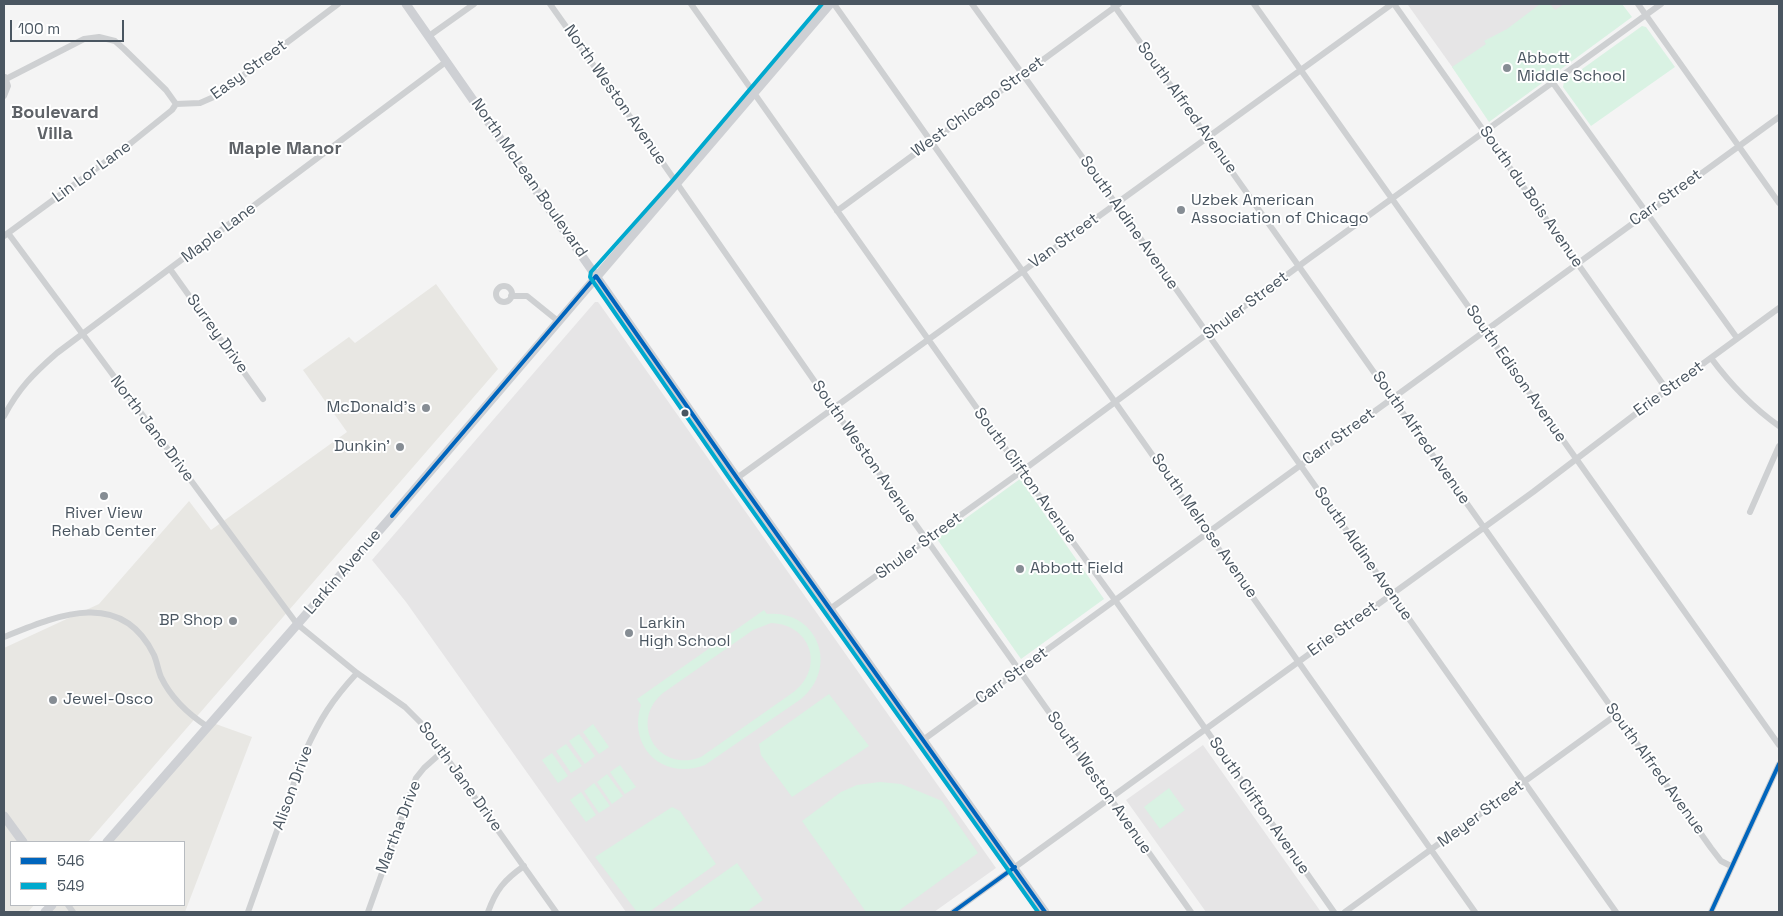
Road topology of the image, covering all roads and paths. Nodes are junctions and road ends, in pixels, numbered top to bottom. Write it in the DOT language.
graph roads {
  1 [pos="338,4"];
  2 [pos="406,4"];
  3 [pos="474,4"];
  4 [pos="550,4"];
  5 [pos="691,4"];
  6 [pos="830,4"];
  7 [pos="834,4"];
  8 [pos="972,4"];
  9 [pos="1254,4"];
  10 [pos="1393,4"];
  11 [pos="1638,4"];
  12 [pos="1661,4"];
  13 [pos="1115,5"];
  14 [pos="1646,15"];
  15 [pos="429,36"];
  16 [pos="447,62"];
  17 [pos="1301,70"];
  18 [pos="1022,74"];
  19 [pos="5,77"];
  20 [pos="1553,82"];
  21 [pos="754,92"];
  22 [pos="4,96"];
  23 [pos="176,104"];
  24 [pos="1779,116"];
  25 [pos="1485,131"];
  26 [pos="1208,137"];
  27 [pos="930,141"];
  28 [pos="1739,146"];
  29 [pos="678,184"];
  30 [pos="1391,199"];
  31 [pos="1779,202"];
  32 [pos="1116,204"];
  33 [pos="837,211"];
  34 [pos="1646,213"];
  35 [pos="6,235"];
  36 [pos="1578,263"];
  37 [pos="1299,266"];
  38 [pos="170,269"];
  39 [pos="1024,271"];
  40 [pos="596,276"];
  41 [pos="747,285"];
  42 [pos="511,296"];
  43 [pos="1779,308"];
  44 [pos="558,321"];
  45 [pos="1486,330"];
  46 [pos="1207,334"];
  47 [pos="82,336"];
  48 [pos="1737,338"];
  49 [pos="929,340"];
  50 [pos="1711,358"];
  51 [pos="1667,390"];
  52 [pos="1392,398"];
  53 [pos="263,399"];
  54 [pos="1116,402"];
  55 [pos="834,409"];
  56 [pos="4,416"];
  57 [pos="1779,426"];
  58 [pos="1779,446"];
  59 [pos="1576,459"];
  60 [pos="1300,465"];
  61 [pos="1022,471"];
  62 [pos="737,478"];
  63 [pos="1750,512"];
  64 [pos="1484,526"];
  65 [pos="1208,532"];
  66 [pos="927,540"];
  67 [pos="1392,594"];
  68 [pos="1115,600"];
  69 [pos="830,609"];
  70 [pos="297,624"];
  71 [pos="4,637"];
  72 [pos="1299,661"];
  73 [pos="1019,671"];
  74 [pos="357,674"];
  75 [pos="1616,715"];
  76 [pos="208,727"];
  77 [pos="1205,730"];
  78 [pos="923,740"];
  79 [pos="1779,745"];
  80 [pos="443,751"];
  81 [pos="1779,766"];
  82 [pos="1524,782"];
  83 [pos="1110,799"];
  84 [pos="4,816"];
  85 [pos="22,841"];
  86 [pos="108,841"];
  87 [pos="1431,850"];
  88 [pos="524,866"];
  89 [pos="1731,866"];
  90 [pos="1015,868"];
  91 [pos="248,912"];
  92 [pos="368,912"];
  93 [pos="488,912"];
  94 [pos="556,912"];
  95 [pos="952,912"];
  96 [pos="1046,912"];
  97 [pos="1191,912"];
  98 [pos="1334,912"];
  99 [pos="1345,912"];
  100 [pos="1475,912"];
  101 [pos="1616,912"];
  102 [pos="1711,912"];
  1 -- 23 [label="street, Easy Street"];
  2 -- 15 [label="main road, North McLean Boulevard"];
  3 -- 15 [label="street"];
  4 -- 29 [label="street, North Weston Avenue"];
  5 -- 21 [label="street, South Clifton Avenue"];
  6 -- 21 [label="main road, Larkin Avenue"];
  7 -- 27 [label="street, South Melrose Avenue"];
  8 -- 18 [label="street, South Aldine Avenue"];
  9 -- 17 [label="street, South Edison Avenue"];
  10 -- 17 [label="street, Van Street"];
  10 -- 25 [label="street, South du Bois Avenue"];
  11 -- 14 [label="street"];
  12 -- 14 [label="street, Shuler Street"];
  13 -- 18 [label="street, West Chicago Street"];
  13 -- 26 [label="street, South Alfred Avenue"];
  14 -- 20 [label="street, Shuler Street"];
  14 -- 28 [label="street"];
  15 -- 16 [label="main road, North McLean Boulevard"];
  16 -- 38 [label="street, Maple Lane"];
  16 -- 40 [label="main road, North McLean Boulevard"];
  17 -- 26 [label="street, Van Street"];
  17 -- 30 [label="street, South Edison Avenue"];
  18 -- 27 [label="street, West Chicago Street"];
  18 -- 32 [label="street, South Aldine Avenue"];
  19 -- 22 [label="street"];
  19 -- 23 [label="street"];
  20 -- 25 [label="street, Shuler Street"];
  20 -- 34 [label="street"];
  21 -- 29 [label="main road, Larkin Avenue"];
  21 -- 33 [label="street, South Clifton Avenue"];
  23 -- 35 [label="street, Lin Lor Lane"];
  24 -- 28 [label="street, Carr Street"];
  25 -- 30 [label="street, Shuler Street"];
  25 -- 36 [label="street, South du Bois Avenue"];
  26 -- 32 [label="street, Van Street"];
  26 -- 37 [label="street, South Alfred Avenue"];
  27 -- 33 [label="street, West Chicago Street"];
  27 -- 39 [label="street, South Melrose Avenue"];
  28 -- 31 [label="street"];
  28 -- 34 [label="street, Carr Street"];
  29 -- 40 [label="main road, Larkin Avenue"];
  29 -- 41 [label="street, North Weston Avenue"];
  30 -- 37 [label="street, Shuler Street"];
  30 -- 45 [label="street, South Edison Avenue"];
  32 -- 39 [label="street, Van Street"];
  32 -- 46 [label="street, South Aldine Avenue"];
  33 -- 49 [label="street, South Clifton Avenue"];
  34 -- 36 [label="street, Carr Street"];
  34 -- 48 [label="street"];
  35 -- 47 [label="street, North Jane Drive"];
  36 -- 45 [label="street, Carr Street"];
  36 -- 51 [label="street, South du Bois Avenue"];
  37 -- 46 [label="street, Shuler Street"];
  37 -- 52 [label="street, South Alfred Avenue"];
  38 -- 47 [label="street, Maple Lane"];
  38 -- 53 [label="street, Surrey Drive"];
  39 -- 49 [label="street, Van Street"];
  39 -- 54 [label="street, South Melrose Avenue"];
  40 -- 44 [label="main road, Larkin Avenue"];
  40 -- 62 [label="main road, North McLean Boulevard"];
  41 -- 55 [label="street, South Weston Avenue"];
  42 -- 44 [label="street"];
  43 -- 48 [label="street, Erie Street"];
  44 -- 70 [label="main road, Larkin Avenue"];
  45 -- 52 [label="street, Carr Street"];
  45 -- 59 [label="street, South Edison Avenue"];
  46 -- 54 [label="street, Shuler Street"];
  46 -- 60 [label="street, South Aldine Avenue"];
  47 -- 56 [label="street, Maple Lane"];
  47 -- 70 [label="street, North Jane Drive"];
  48 -- 50 [label="street, Erie Street"];
  49 -- 55 [label="street, Van Street"];
  49 -- 61 [label="street, South Clifton Avenue"];
  50 -- 51 [label="street, Erie Street"];
  50 -- 57 [label="street"];
  51 -- 59 [label="street, Erie Street"];
  52 -- 60 [label="street, Carr Street"];
  52 -- 64 [label="street, South Alfred Avenue"];
  54 -- 61 [label="street, Shuler Street"];
  54 -- 65 [label="street, South Melrose Avenue"];
  55 -- 62 [label="street, Van Street"];
  55 -- 66 [label="street, South Weston Avenue"];
  58 -- 63 [label="street"];
  59 -- 64 [label="street, Erie Street"];
  59 -- 79 [label="street, South Edison Avenue"];
  60 -- 65 [label="street, Carr Street"];
  60 -- 67 [label="street, South Aldine Avenue"];
  61 -- 66 [label="street, Shuler Street"];
  61 -- 68 [label="street, South Clifton Avenue"];
  62 -- 69 [label="main road, North McLean Boulevard"];
  64 -- 67 [label="street, Erie Street"];
  64 -- 75 [label="street, South Alfred Avenue"];
  65 -- 68 [label="street, Carr Street"];
  65 -- 72 [label="street, South Melrose Avenue"];
  66 -- 69 [label="street, Shuler Street"];
  66 -- 73 [label="street, South Weston Avenue"];
  67 -- 72 [label="street, Erie Street"];
  67 -- 82 [label="street, South Aldine Avenue"];
  68 -- 73 [label="street, Carr Street"];
  68 -- 77 [label="street, South Clifton Avenue"];
  69 -- 78 [label="main road, North McLean Boulevard"];
  70 -- 74 [label="street, South Jane Drive"];
  70 -- 76 [label="main road, Larkin Avenue"];
  71 -- 76 [label="street"];
  72 -- 77 [label="street, Erie Street"];
  72 -- 87 [label="street, South Melrose Avenue"];
  73 -- 78 [label="street, Carr Street"];
  73 -- 83 [label="street, South Weston Avenue"];
  74 -- 80 [label="street, South Jane Drive"];
  74 -- 91 [label="street, Alison Drive"];
  75 -- 82 [label="street, Meyer Street"];
  75 -- 89 [label="street, South Alfred Avenue"];
  76 -- 86 [label="main road, Larkin Avenue"];
  77 -- 83 [label="street, Erie Street"];
  77 -- 98 [label="street, South Clifton Avenue"];
  78 -- 90 [label="main road, North McLean Boulevard"];
  80 -- 88 [label="street, South Jane Drive"];
  80 -- 92 [label="street, Martha Drive"];
  81 -- 89 [label="street"];
  82 -- 87 [label="street, Meyer Street"];
  82 -- 101 [label="street, South Aldine Avenue"];
  83 -- 90 [label="street, Erie Street"];
  83 -- 97 [label="street, South Weston Avenue"];
  84 -- 85 [label="main road"];
  87 -- 99 [label="street, Meyer Street"];
  87 -- 100 [label="street, South Melrose Avenue"];
  88 -- 93 [label="street"];
  88 -- 94 [label="street, South Jane Drive"];
  89 -- 102 [label="street"];
  90 -- 95 [label="street, Erie Street"];
  90 -- 96 [label="main road, North McLean Boulevard"];
}
